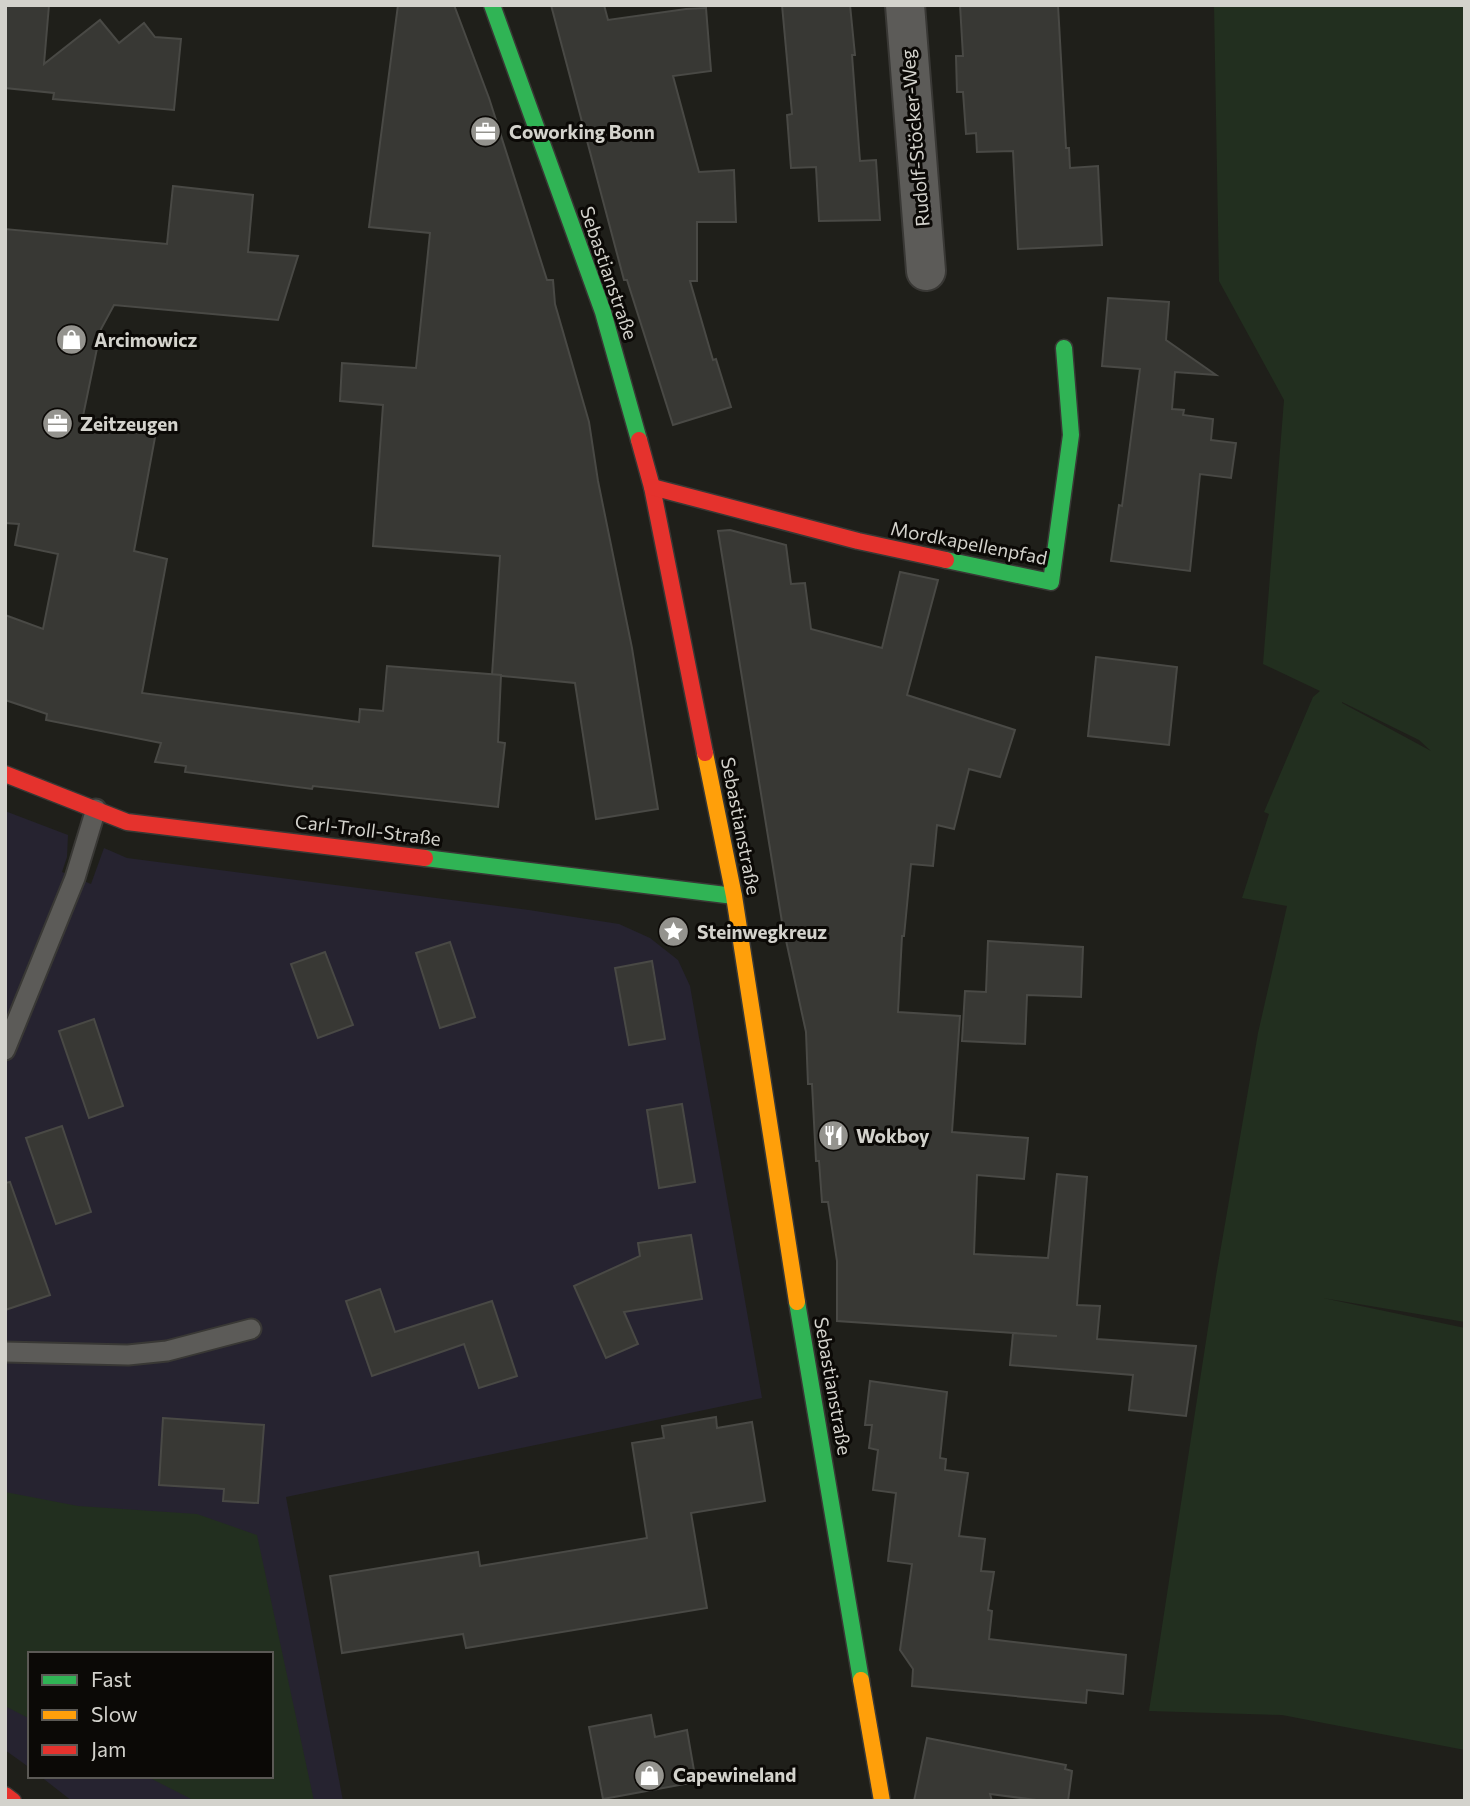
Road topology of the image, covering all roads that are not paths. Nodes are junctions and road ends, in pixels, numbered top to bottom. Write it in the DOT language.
graph roads {
  1 [pos="492,5"];
  2 [pos="905,5"];
  3 [pos="926,271"];
  4 [pos="1064,348"];
  5 [pos="652,487"];
  6 [pos="5,774"];
  7 [pos="96,810"];
  8 [pos="734,896"];
  9 [pos="5,1050"];
  10 [pos="251,1329"];
  11 [pos="5,1352"];
  12 [pos="5,1795"];
  13 [pos="13,1801"];
  14 [pos="882,1801"];
  1 -- 5 [label="main road, Sebastianstraße"];
  2 -- 3 [label="street, Rudolf-Stöcker-Weg"];
  4 -- 5 [label="main road, Mordkapellenpfad"];
  5 -- 8 [label="main road, Sebastianstraße"];
  6 -- 7 [label="main road, Carl-Troll-Straße"];
  7 -- 8 [label="main road, Carl-Troll-Straße"];
  7 -- 9 [label="lane"];
  8 -- 14 [label="main road, Sebastianstraße"];
  10 -- 11 [label="lane"];
  12 -- 13 [label="main road"];
}
